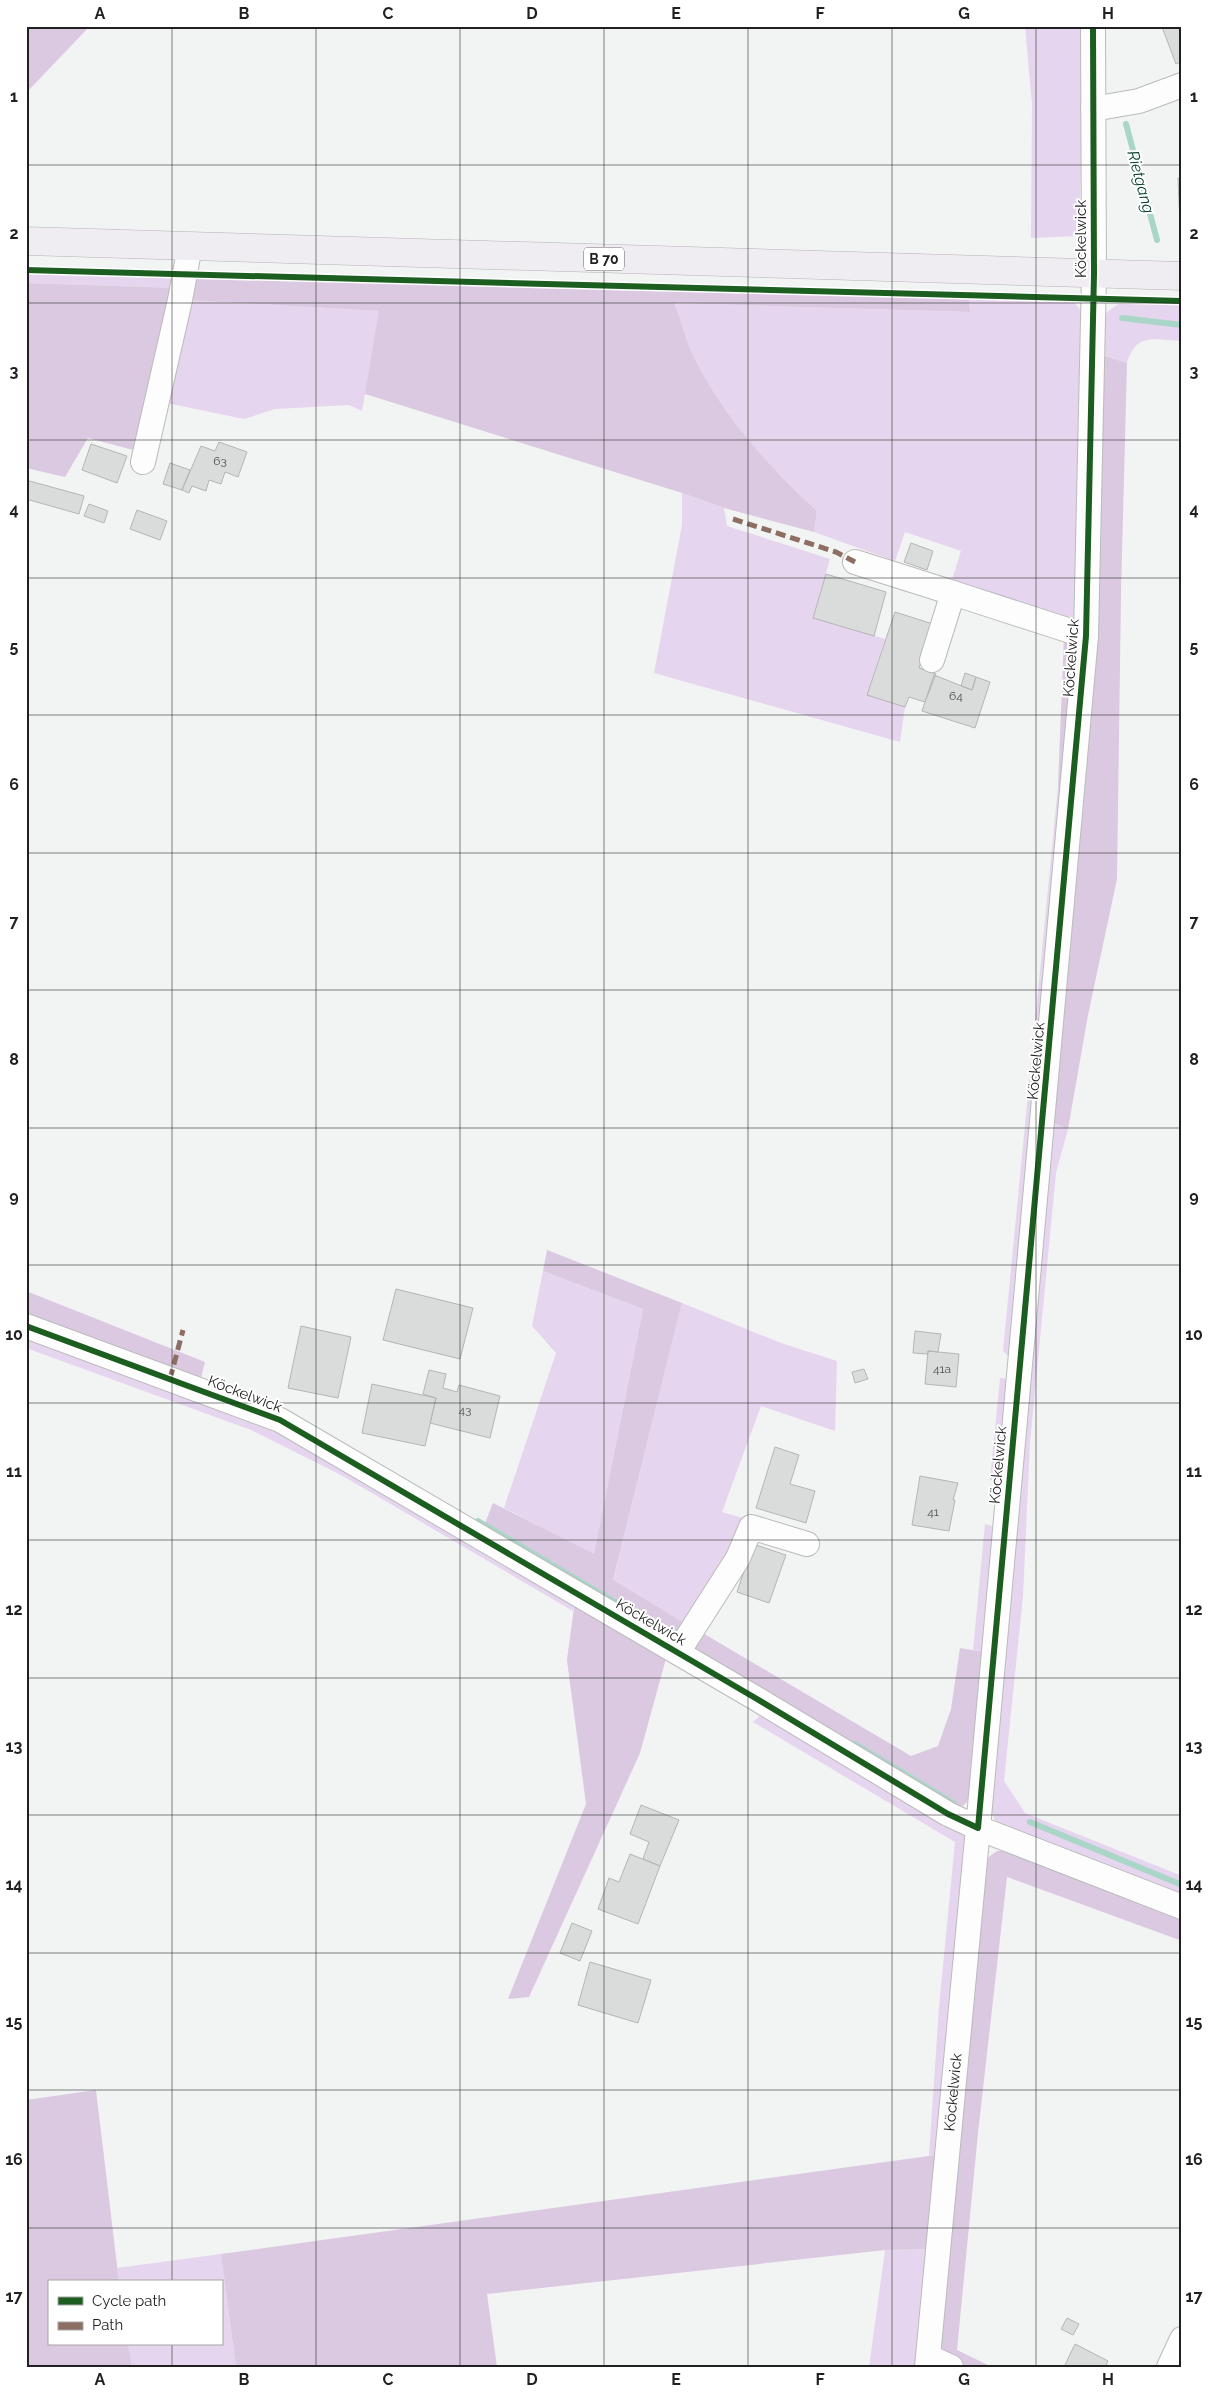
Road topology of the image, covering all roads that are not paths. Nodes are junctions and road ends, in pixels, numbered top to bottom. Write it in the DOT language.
graph roads {
  1 [pos="1093,26"];
  2 [pos="1182,85"];
  3 [pos="1093,109"];
  4 [pos="26,241"];
  5 [pos="190,246"];
  6 [pos="1094,274"];
  7 [pos="1182,276"];
  8 [pos="143,462"];
  9 [pos="855,562"];
  10 [pos="953,593"];
  11 [pos="1086,636"];
  12 [pos="932,660"];
  13 [pos="26,1326"];
  14 [pos="807,1544"];
  15 [pos="678,1652"];
  16 [pos="978,1828"];
  17 [pos="1182,1907"];
  18 [pos="1182,2339"];
  19 [pos="928,2362"];
  20 [pos="951,2367"];
  21 [pos="1169,2367"];
  1 -- 3 [label="street, Köckelwick"];
  2 -- 3 [label="street"];
  3 -- 6 [label="street, Köckelwick"];
  4 -- 5 [label="main road, B 70"];
  5 -- 6 [label="main road, B 70"];
  5 -- 8 [label="street"];
  6 -- 7 [label="main road, B 70"];
  6 -- 11 [label="street, Köckelwick"];
  9 -- 10 [label="street"];
  10 -- 11 [label="street"];
  10 -- 12 [label="street"];
  11 -- 16 [label="street, Köckelwick"];
  13 -- 15 [label="street, Köckelwick"];
  14 -- 15 [label="street"];
  15 -- 16 [label="street, Köckelwick"];
  16 -- 17 [label="street, Köckelwick"];
  16 -- 19 [label="street, Köckelwick"];
  18 -- 21 [label="street"];
  19 -- 20 [label="street, Köckelwick"];
}
